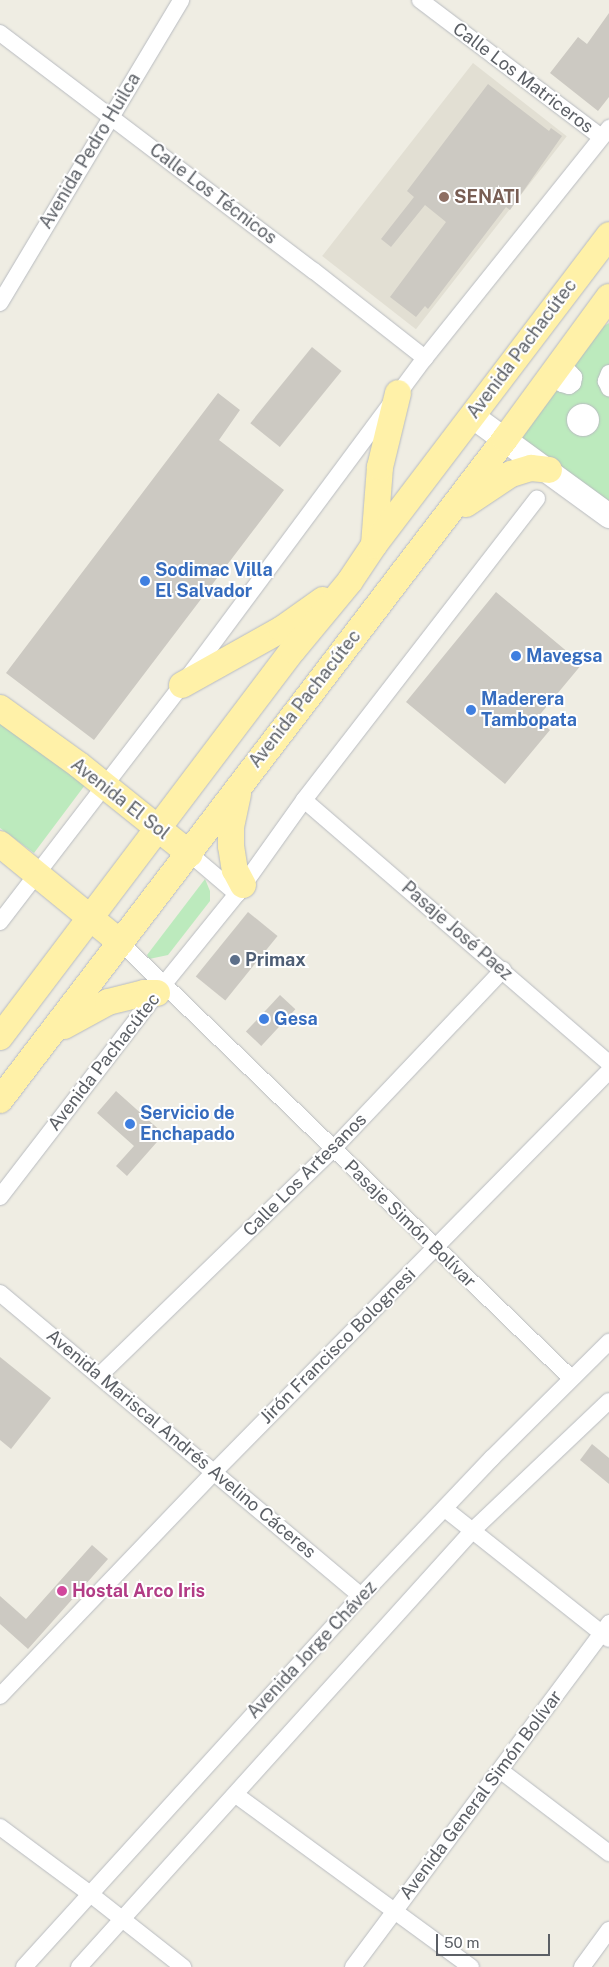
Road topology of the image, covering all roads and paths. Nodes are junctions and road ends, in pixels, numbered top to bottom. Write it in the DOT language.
graph roads {
  1 [pos="181,0"];
  2 [pos="420,0"];
  3 [pos="0,33"];
  4 [pos="110,117"];
  5 [pos="605,133"];
  6 [pos="609,235"];
  7 [pos="609,297"];
  8 [pos="0,303"];
  9 [pos="425,358"];
  10 [pos="609,373"];
  11 [pos="609,388"];
  12 [pos="398,393"];
  13 [pos="472,416"];
  14 [pos="505,439"];
  15 [pos="548,470"];
  16 [pos="537,499"];
  17 [pos="609,516"];
  18 [pos="435,531"];
  19 [pos="374,545"];
  20 [pos="350,581"];
  21 [pos="182,685"];
  22 [pos="0,708"];
  23 [pos="245,776"];
  24 [pos="104,785"];
  25 [pos="304,800"];
  26 [pos="158,828"];
  27 [pos="0,844"];
  28 [pos="190,854"];
  29 [pos="37,874"];
  30 [pos="240,890"];
  31 [pos="90,918"];
  32 [pos="0,922"];
  33 [pos="120,943"];
  34 [pos="503,970"];
  35 [pos="160,989"];
  36 [pos="0,1037"];
  37 [pos="49,1037"];
  38 [pos="609,1063"];
  39 [pos="609,1071"];
  40 [pos="0,1100"];
  41 [pos="333,1150"];
  42 [pos="0,1197"];
  43 [pos="435,1248"];
  44 [pos="0,1293"];
  45 [pos="609,1342"];
  46 [pos="100,1374"];
  47 [pos="572,1378"];
  48 [pos="609,1401"];
  49 [pos="215,1471"];
  50 [pos="445,1509"];
  51 [pos="473,1530"];
  52 [pos="361,1596"];
  53 [pos="607,1632"];
  54 [pos="0,1696"];
  55 [pos="501,1771"];
  56 [pos="236,1795"];
  57 [pos="0,1827"];
  58 [pos="609,1853"];
  59 [pos="90,1893"];
  60 [pos="395,1910"];
  61 [pos="123,1920"];
  62 [pos="609,1930"];
  63 [pos="24,1967"];
  64 [pos="79,1967"];
  65 [pos="183,1967"];
  66 [pos="353,1967"];
  67 [pos="471,1967"];
  68 [pos="582,1967"];
  1 -- 4 [label="street, Avenida Pedro Huilca"];
  2 -- 5 [label="street, Calle Los Matriceros"];
  3 -- 4 [label="street, Calle Los Técnicos"];
  4 -- 8 [label="street, Avenida Pedro Huilca"];
  4 -- 9 [label="street, Calle Los Técnicos"];
  5 -- 9 [label="street"];
  6 -- 13 [label="main road, Avenida Pachacútec"];
  7 -- 14 [label="main road, Avenida Pachacútec"];
  9 -- 12 [label="street"];
  10 -- 11 [label="street"];
  12 -- 19 [label="main road"];
  12 -- 21 [label="street"];
  13 -- 14 [label="street"];
  13 -- 19 [label="main road, Avenida Pachacútec"];
  14 -- 15 [label="street"];
  14 -- 18 [label="main road, Avenida Pachacútec"];
  15 -- 17 [label="street"];
  15 -- 18 [label="main road"];
  16 -- 25 [label="street, Avenida Pachacútec"];
  18 -- 23 [label="main road, Avenida Pachacútec"];
  19 -- 20 [label="main road, Avenida Pachacútec"];
  20 -- 21 [label="main road"];
  20 -- 26 [label="main road, Avenida Pachacútec"];
  21 -- 24 [label="street"];
  22 -- 24 [label="main road, Avenida El Sol"];
  23 -- 28 [label="main road, Avenida Pachacútec"];
  23 -- 30 [label="main road"];
  24 -- 26 [label="main road, Avenida El Sol"];
  24 -- 29 [label="street"];
  25 -- 30 [label="street, Avenida Pachacútec"];
  25 -- 34 [label="street, Pasaje José Paez"];
  26 -- 28 [label="main road, Avenida El Sol"];
  26 -- 31 [label="main road, Avenida Pachacútec"];
  27 -- 29 [label="main road"];
  28 -- 30 [label="street, Avenida El Sol"];
  28 -- 33 [label="main road, Avenida Pachacútec"];
  29 -- 31 [label="main road"];
  29 -- 32 [label="street"];
  30 -- 35 [label="street, Avenida Pachacútec"];
  31 -- 33 [label="main road"];
  31 -- 36 [label="main road, Avenida Pachacútec"];
  33 -- 35 [label="street"];
  33 -- 37 [label="main road, Avenida Pachacútec"];
  34 -- 38 [label="street, Pasaje José Paez"];
  34 -- 41 [label="street, Calle Los Artesanos"];
  35 -- 37 [label="main road"];
  35 -- 41 [label="street, Pasaje Simón Bolívar"];
  35 -- 42 [label="street, Avenida Pachacútec"];
  37 -- 40 [label="main road, Avenida Pachacútec"];
  39 -- 43 [label="street, Jirón Francisco Bolognesi"];
  41 -- 43 [label="street, Pasaje Simón Bolívar"];
  41 -- 46 [label="street, Calle Los Artesanos"];
  43 -- 47 [label="street, Pasaje Simón Bolívar"];
  43 -- 49 [label="street, Jirón Francisco Bolognesi"];
  44 -- 46 [label="street, Avenida Mariscal Andrés Avelino Cáceres"];
  45 -- 47 [label="street, Avenida Jorge Chávez"];
  46 -- 49 [label="street, Avenida Mariscal Andrés Avelino Cáceres"];
  47 -- 50 [label="street, Avenida Jorge Chávez"];
  48 -- 51 [label="street"];
  49 -- 52 [label="street, Avenida Mariscal Andrés Avelino Cáceres"];
  49 -- 54 [label="street, Jirón Francisco Bolognesi"];
  50 -- 51 [label="street"];
  50 -- 52 [label="street, Avenida Jorge Chávez"];
  51 -- 53 [label="street"];
  51 -- 56 [label="street"];
  52 -- 59 [label="street, Avenida Jorge Chávez"];
  53 -- 55 [label="street, Avenida General Simón Bolívar"];
  55 -- 58 [label="street"];
  55 -- 60 [label="street, Avenida General Simón Bolívar"];
  56 -- 60 [label="street"];
  56 -- 61 [label="street"];
  57 -- 59 [label="street"];
  59 -- 61 [label="street"];
  59 -- 63 [label="street, Avenida Jorge Chávez"];
  60 -- 66 [label="street, Avenida General Simón Bolívar"];
  60 -- 67 [label="street"];
  61 -- 64 [label="street"];
  61 -- 65 [label="street"];
  62 -- 68 [label="street"];
}
